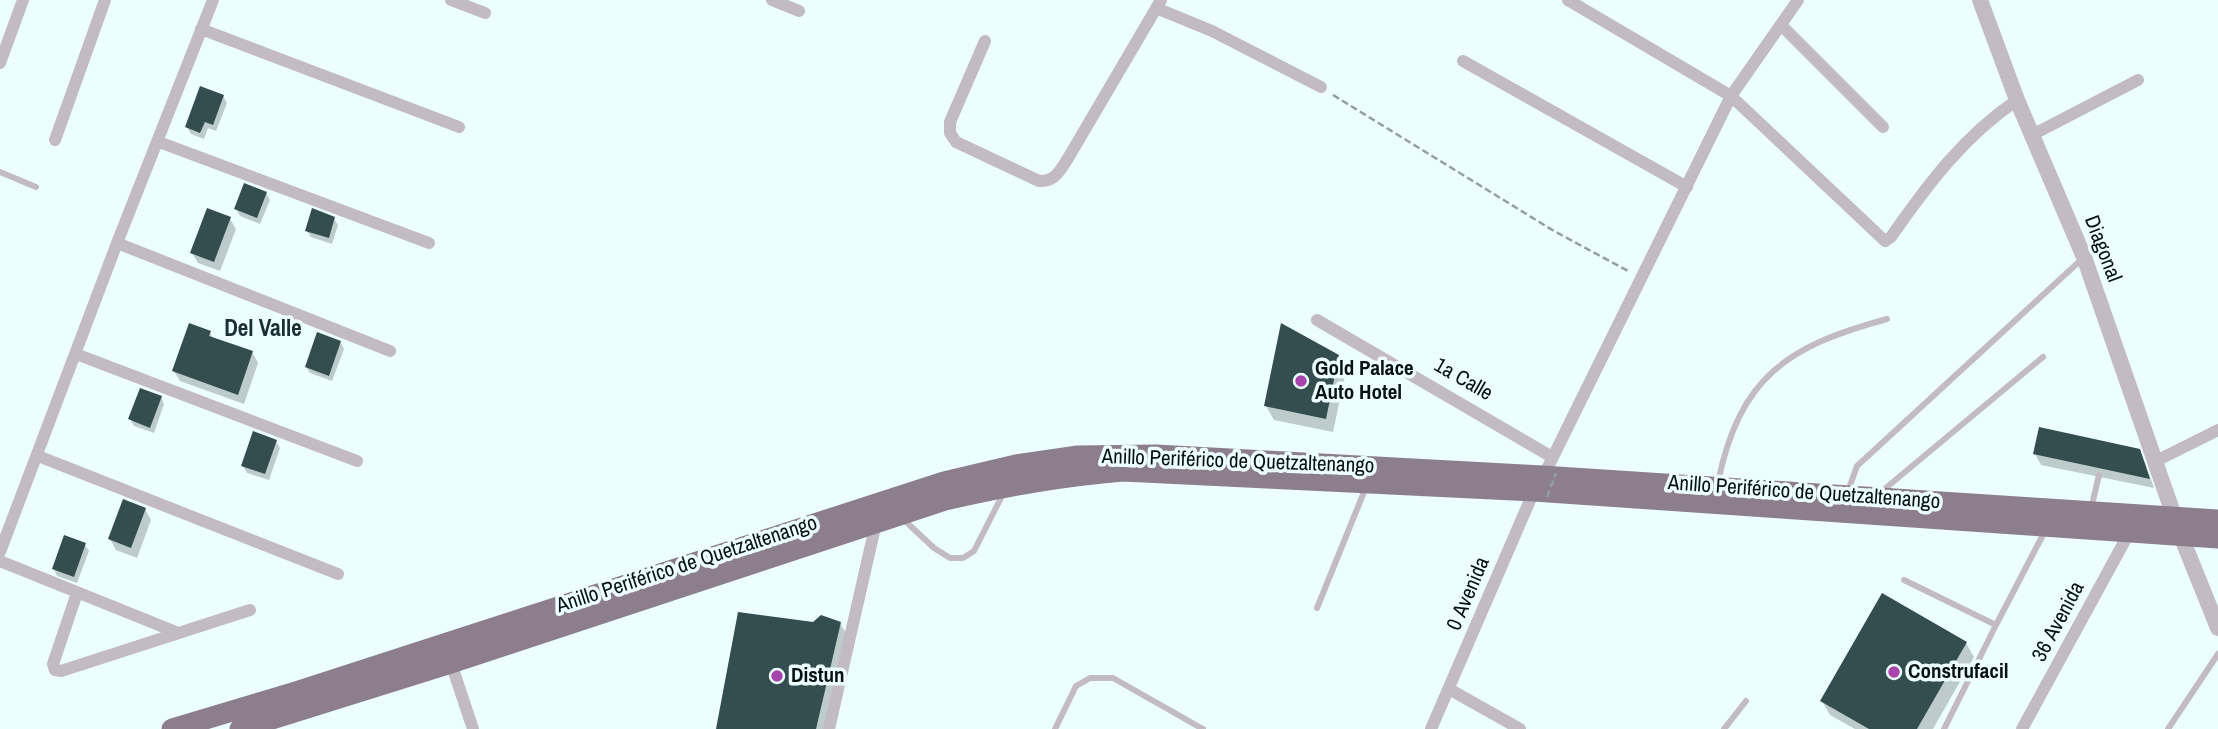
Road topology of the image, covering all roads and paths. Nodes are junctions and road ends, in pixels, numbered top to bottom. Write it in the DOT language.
graph roads {
  1 [pos="23,0"];
  2 [pos="106,0"];
  3 [pos="213,0"];
  4 [pos="451,0"];
  5 [pos="772,0"];
  6 [pos="1568,0"];
  7 [pos="1798,0"];
  8 [pos="1980,0"];
  9 [pos="1158,4"];
  10 [pos="799,11"];
  11 [pos="485,13"];
  12 [pos="1781,25"];
  13 [pos="201,29"];
  14 [pos="985,41"];
  15 [pos="1463,61"];
  16 [pos="0,62"];
  17 [pos="2138,80"];
  18 [pos="1321,87"];
  19 [pos="1731,96"];
  20 [pos="2017,100"];
  21 [pos="459,127"];
  22 [pos="1882,127"];
  23 [pos="2032,135"];
  24 [pos="55,140"];
  25 [pos="159,142"];
  26 [pos="0,172"];
  27 [pos="36,187"];
  28 [pos="1687,187"];
  29 [pos="117,243"];
  30 [pos="429,243"];
  31 [pos="2084,257"];
  32 [pos="1641,278"];
  33 [pos="1887,319"];
  34 [pos="1317,320"];
  35 [pos="390,351"];
  36 [pos="76,354"];
  37 [pos="2043,357"];
  38 [pos="2218,430"];
  39 [pos="38,456"];
  40 [pos="357,460"];
  41 [pos="2156,461"];
  42 [pos="2099,475"];
  43 [pos="1546,479"];
  44 [pos="1368,482"];
  45 [pos="1007,485"];
  46 [pos="1717,487"];
  47 [pos="1846,496"];
  48 [pos="1874,498"];
  49 [pos="2090,510"];
  50 [pos="899,515"];
  51 [pos="2218,520"];
  52 [pos="876,523"];
  53 [pos="2178,526"];
  54 [pos="2046,527"];
  55 [pos="2129,533"];
  56 [pos="2218,538"];
  57 [pos="0,552"];
  58 [pos="0,561"];
  59 [pos="338,574"];
  60 [pos="1904,580"];
  61 [pos="77,593"];
  62 [pos="1318,608"];
  63 [pos="250,610"];
  64 [pos="1996,625"];
  65 [pos="2218,628"];
  66 [pos="176,632"];
  67 [pos="2218,654"];
  68 [pos="451,663"];
  69 [pos="1449,689"];
  70 [pos="1746,701"];
  71 [pos="172,729"];
  72 [pos="240,729"];
  73 [pos="473,729"];
  74 [pos="829,729"];
  75 [pos="1055,729"];
  76 [pos="1203,729"];
  77 [pos="1431,729"];
  78 [pos="1520,729"];
  79 [pos="1724,729"];
  80 [pos="1944,729"];
  81 [pos="2022,729"];
  82 [pos="2168,729"];
  1 -- 16 [label="street"];
  2 -- 24 [label="street"];
  3 -- 13 [label="street"];
  4 -- 11 [label="street"];
  5 -- 10 [label="street"];
  6 -- 19 [label="street"];
  7 -- 12 [label="street, 0 Avenida"];
  8 -- 20 [label="street, Diagonal"];
  9 -- 14 [label="street"];
  9 -- 18 [label="street"];
  12 -- 19 [label="street, 0 Avenida"];
  12 -- 22 [label="street"];
  13 -- 21 [label="street"];
  13 -- 25 [label="street"];
  15 -- 28 [label="street"];
  17 -- 23 [label="street"];
  18 -- 32 [label="path"];
  19 -- 20 [label="street"];
  19 -- 28 [label="street, 0 Avenida"];
  20 -- 23 [label="street, Diagonal"];
  23 -- 31 [label="street, Diagonal"];
  25 -- 29 [label="street"];
  25 -- 30 [label="street"];
  26 -- 27 [label="lane"];
  28 -- 32 [label="street, 0 Avenida"];
  29 -- 35 [label="street"];
  29 -- 36 [label="street"];
  31 -- 41 [label="street, Diagonal"];
  31 -- 47 [label="lane"];
  32 -- 43 [label="street, 0 Avenida"];
  33 -- 46 [label="lane"];
  34 -- 43 [label="street, 1a Calle"];
  36 -- 39 [label="street"];
  36 -- 40 [label="street"];
  37 -- 48 [label="lane"];
  38 -- 41 [label="street"];
  39 -- 57 [label="street"];
  39 -- 59 [label="street"];
  41 -- 53 [label="street, Diagonal"];
  42 -- 49 [label="lane"];
  43 -- 44 [label="highway, Anillo Periférico de Quetzaltenango"];
  43 -- 46 [label="highway, Anillo Periférico de Quetzaltenango"];
  43 -- 54 [label="highway, Anillo Periférico de Quetzaltenango"];
  43 -- 69 [label="street, 0 Avenida"];
  43 -- 71 [label="highway, Anillo Periférico de Quetzaltenango"];
  44 -- 45 [label="highway, Anillo Periférico de Quetzaltenango"];
  44 -- 62 [label="lane"];
  45 -- 50 [label="highway, Anillo Periférico de Quetzaltenango"];
  45 -- 50 [label="lane"];
  46 -- 47 [label="highway, Anillo Periférico de Quetzaltenango"];
  47 -- 48 [label="highway, Anillo Periférico de Quetzaltenango"];
  48 -- 49 [label="highway, Anillo Periférico de Quetzaltenango"];
  49 -- 53 [label="highway, Anillo Periférico de Quetzaltenango"];
  50 -- 52 [label="highway, Anillo Periférico de Quetzaltenango"];
  51 -- 53 [label="highway, Anillo Periférico de Quetzaltenango"];
  52 -- 68 [label="highway, Anillo Periférico de Quetzaltenango"];
  52 -- 74 [label="street"];
  53 -- 55 [label="highway, Anillo Periférico de Quetzaltenango"];
  53 -- 56 [label="highway, Anillo Periférico de Quetzaltenango"];
  53 -- 65 [label="street, Diagonal"];
  54 -- 55 [label="highway, Anillo Periférico de Quetzaltenango"];
  54 -- 64 [label="lane"];
  55 -- 81 [label="street, 36 Avenida"];
  58 -- 61 [label="street"];
  60 -- 64 [label="lane"];
  61 -- 66 [label="street"];
  61 -- 66 [label="street"];
  63 -- 66 [label="street"];
  64 -- 80 [label="lane"];
  67 -- 82 [label="lane"];
  68 -- 72 [label="highway, Anillo Periférico de Quetzaltenango"];
  68 -- 73 [label="street"];
  69 -- 77 [label="street, 0 Avenida"];
  69 -- 78 [label="street"];
  70 -- 79 [label="lane"];
  75 -- 76 [label="lane"];
}
